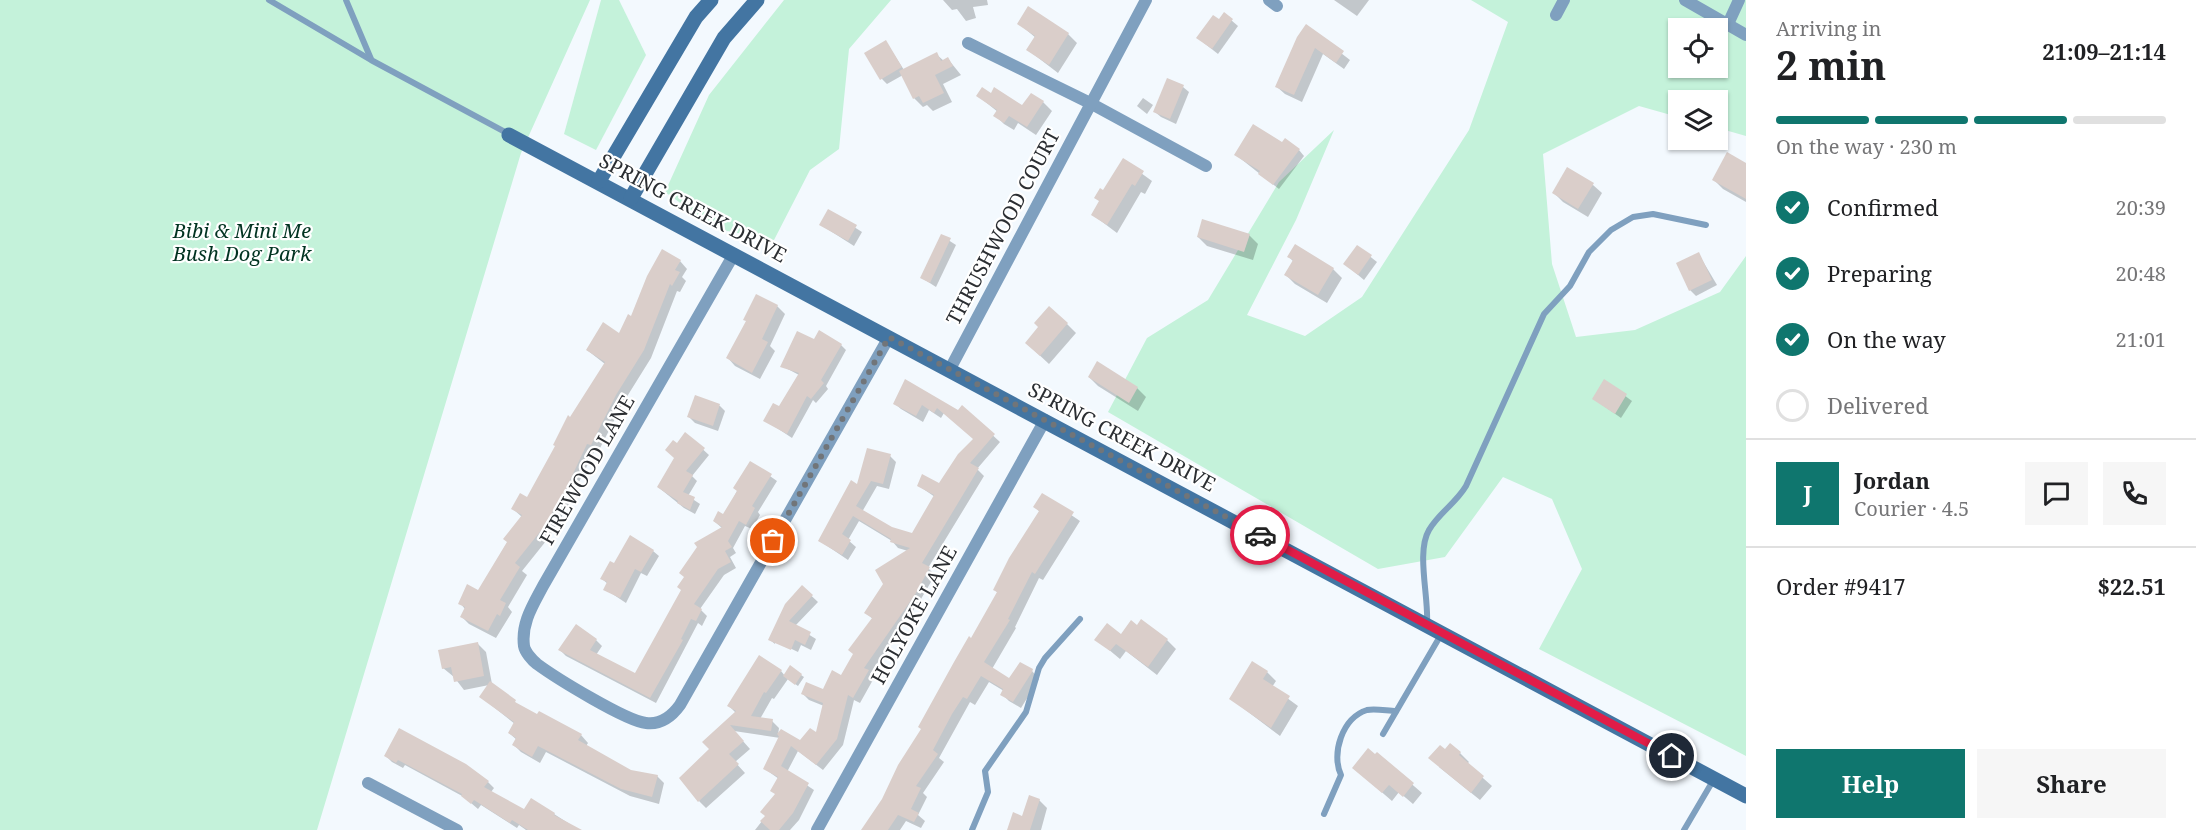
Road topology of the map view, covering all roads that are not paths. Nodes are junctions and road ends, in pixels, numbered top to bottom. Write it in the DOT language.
graph roads {
  1 [pos="269,0"];
  2 [pos="346,0"];
  3 [pos="711,0"];
  4 [pos="757,0"];
  5 [pos="1145,0"];
  6 [pos="1564,0"];
  7 [pos="1685,0"];
  8 [pos="1739,0"];
  9 [pos="1556,15"];
  10 [pos="1717,18"];
  11 [pos="1728,24"];
  12 [pos="1746,35"];
  13 [pos="968,43"];
  14 [pos="371,60"];
  15 [pos="1090,104"];
  16 [pos="509,135"];
  17 [pos="1206,166"];
  18 [pos="599,181"];
  19 [pos="631,198"];
  20 [pos="1706,225"];
  21 [pos="734,254"];
  22 [pos="889,337"];
  23 [pos="950,369"];
  24 [pos="1045,420"];
  25 [pos="1080,619"];
  26 [pos="1427,624"];
  27 [pos="1443,633"];
  28 [pos="1396,711"];
  29 [pos="1383,734"];
  30 [pos="1714,778"];
  31 [pos="368,783"];
  32 [pos="1746,795"];
  33 [pos="1324,814"];
  34 [pos="457,830"];
  35 [pos="817,830"];
  36 [pos="972,830"];
  37 [pos="1684,830"];
  1 -- 14 [label="lane"];
  2 -- 14 [label="lane"];
  3 -- 18 [label="street"];
  4 -- 19 [label="street"];
  5 -- 15 [label="street, THRUSHWOOD COURT"];
  6 -- 9 [label="street"];
  7 -- 10 [label="street"];
  8 -- 11 [label="street"];
  11 -- 12 [label="street"];
  13 -- 15 [label="street"];
  14 -- 16 [label="lane"];
  15 -- 17 [label="street"];
  15 -- 23 [label="street, THRUSHWOOD COURT"];
  16 -- 18 [label="street, SPRING CREEK DRIVE"];
  18 -- 19 [label="street, SPRING CREEK DRIVE"];
  19 -- 21 [label="street, SPRING CREEK DRIVE"];
  20 -- 26 [label="lane"];
  21 -- 22 [label="street, SPRING CREEK DRIVE"];
  21 -- 22 [label="street, FIREWOOD LANE"];
  22 -- 23 [label="street, SPRING CREEK DRIVE"];
  23 -- 24 [label="street, SPRING CREEK DRIVE"];
  24 -- 26 [label="street, SPRING CREEK DRIVE"];
  24 -- 35 [label="street, HOLYOKE LANE"];
  25 -- 36 [label="lane"];
  26 -- 27 [label="street, SPRING CREEK DRIVE"];
  27 -- 28 [label="lane"];
  27 -- 30 [label="street, SPRING CREEK DRIVE"];
  28 -- 29 [label="lane"];
  28 -- 33 [label="lane"];
  30 -- 32 [label="street, SPRING CREEK DRIVE"];
  30 -- 37 [label="lane"];
  31 -- 34 [label="street"];
}
